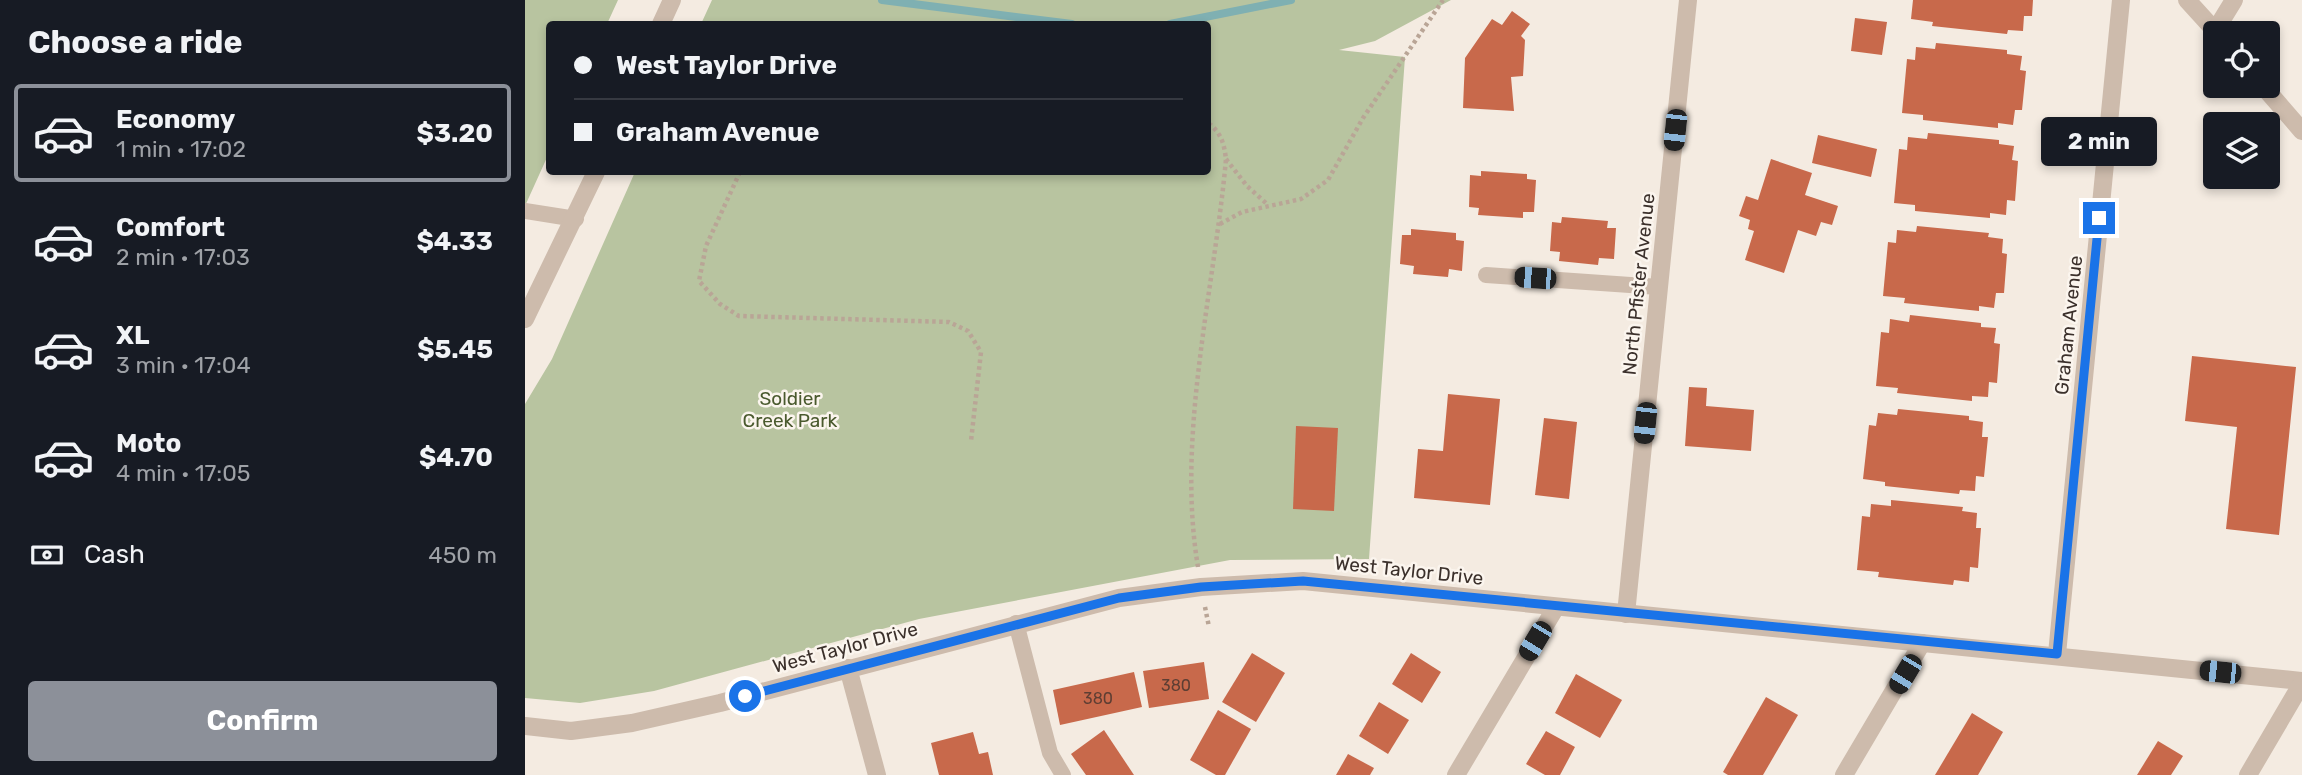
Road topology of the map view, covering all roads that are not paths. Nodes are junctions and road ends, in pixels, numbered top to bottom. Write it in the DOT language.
graph roads {
  1 [pos="672,0"];
  2 [pos="1688,0"];
  3 [pos="2121,0"];
  4 [pos="2187,0"];
  5 [pos="2234,0"];
  6 [pos="662,21"];
  7 [pos="2206,21"];
  8 [pos="2222,21"];
  9 [pos="2273,98"];
  10 [pos="2302,131"];
  11 [pos="595,175"];
  12 [pos="525,211"];
  13 [pos="576,219"];
  14 [pos="1486,275"];
  15 [pos="1659,287"];
  16 [pos="525,319"];
  17 [pos="1556,607"];
  18 [pos="1626,614"];
  19 [pos="1016,623"];
  20 [pos="1922,643"];
  21 [pos="2057,654"];
  22 [pos="848,668"];
  23 [pos="2302,682"];
  24 [pos="525,726"];
  25 [pos="877,775"];
  26 [pos="1063,775"];
  27 [pos="1456,775"];
  28 [pos="1844,775"];
  29 [pos="2248,775"];
  1 -- 6 [label="street"];
  2 -- 15 [label="street, North Pfister Avenue"];
  3 -- 21 [label="street, Graham Avenue"];
  4 -- 7 [label="street"];
  5 -- 8 [label="street"];
  9 -- 10 [label="street"];
  11 -- 13 [label="street"];
  12 -- 13 [label="lane"];
  13 -- 16 [label="street"];
  14 -- 15 [label="lane"];
  15 -- 18 [label="street, North Pfister Avenue"];
  17 -- 18 [label="street, West Taylor Drive"];
  17 -- 19 [label="street, West Taylor Drive"];
  17 -- 27 [label="street"];
  18 -- 20 [label="street, West Taylor Drive"];
  19 -- 22 [label="street, West Taylor Drive"];
  19 -- 26 [label="lane"];
  20 -- 21 [label="street, West Taylor Drive"];
  20 -- 28 [label="street"];
  21 -- 23 [label="street, West Taylor Drive"];
  22 -- 24 [label="street, West Taylor Drive"];
  22 -- 25 [label="street"];
  23 -- 29 [label="street"];
}
